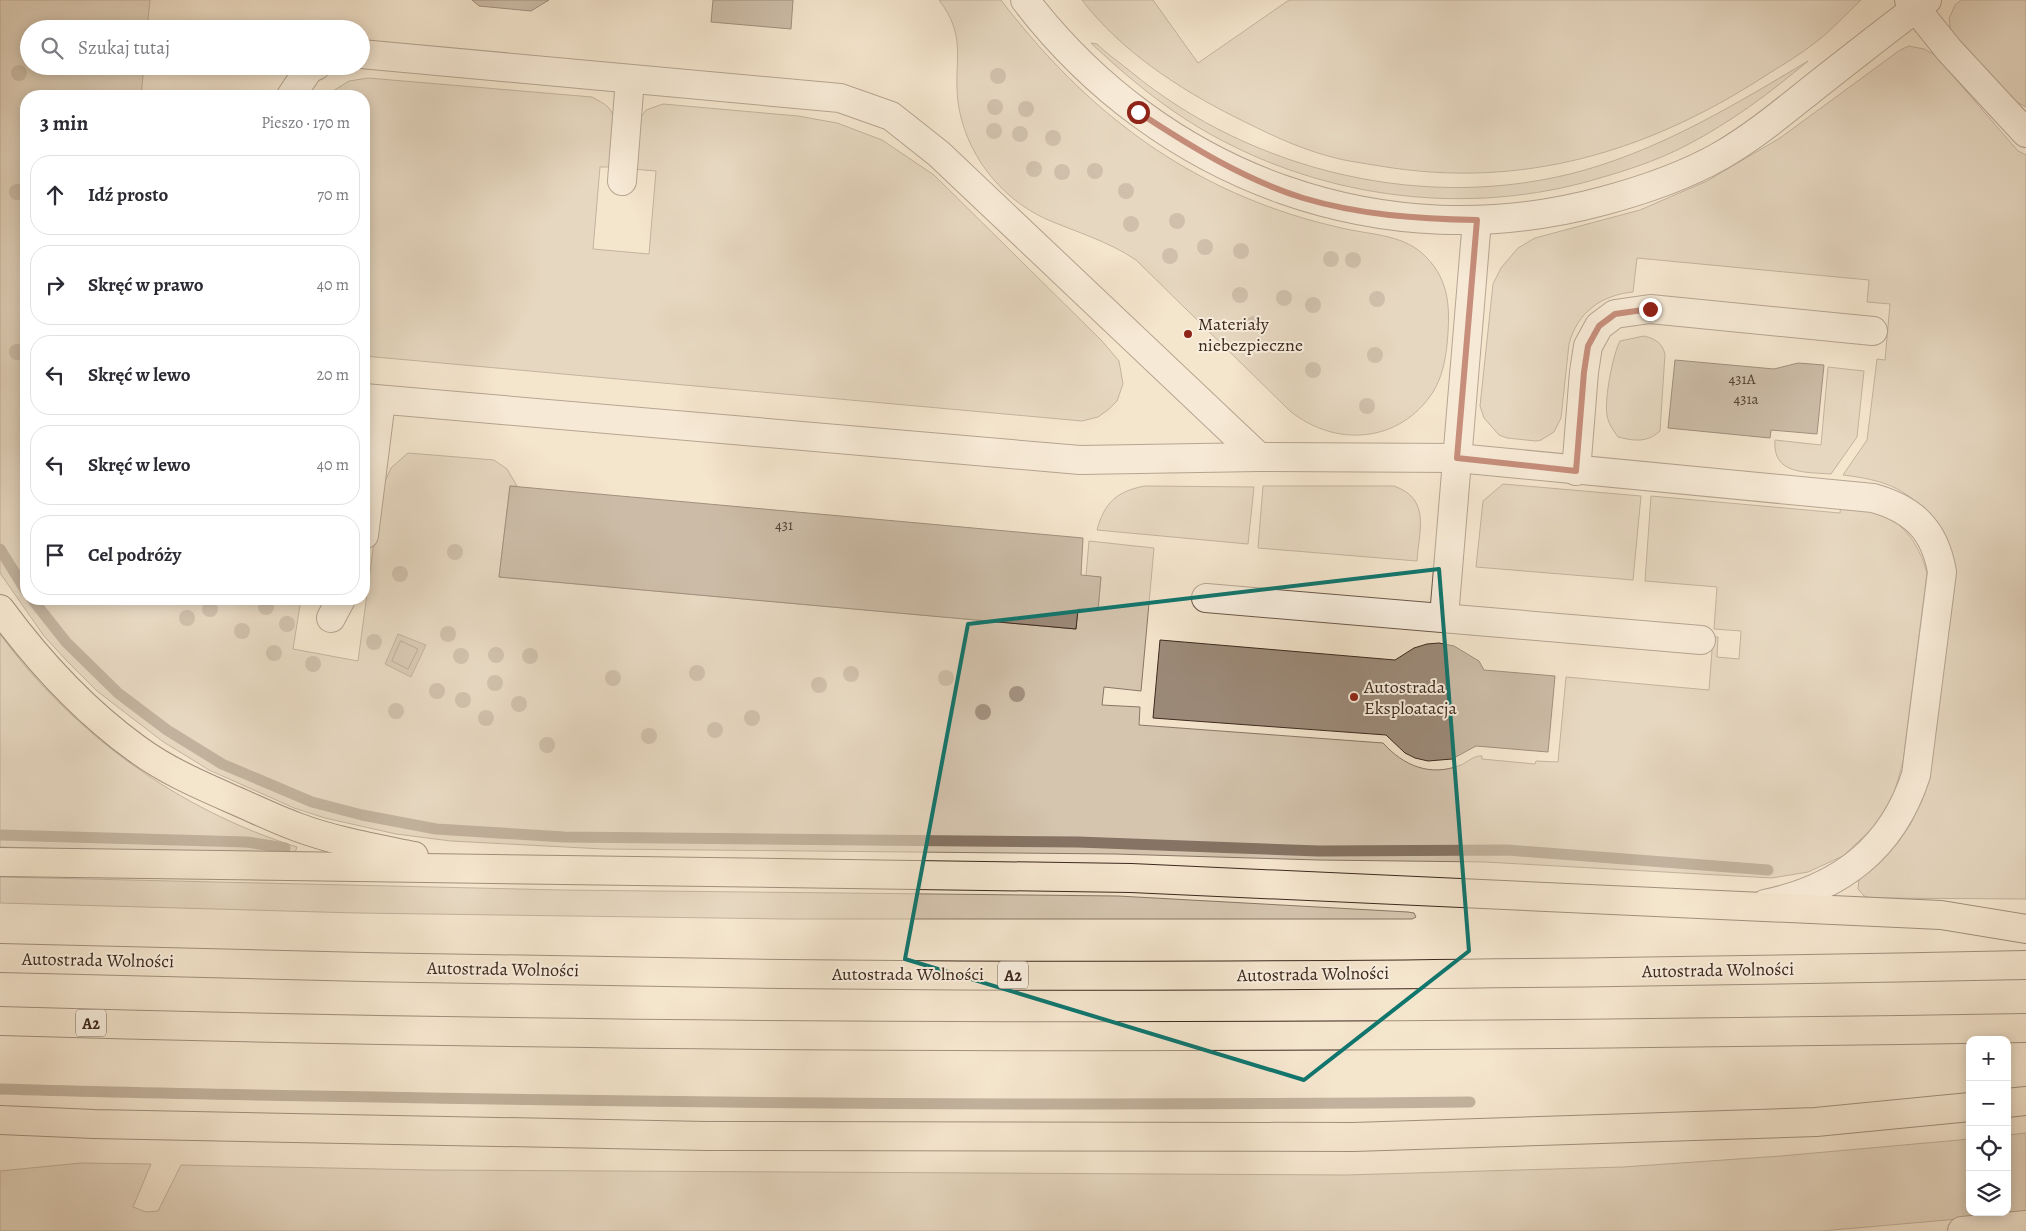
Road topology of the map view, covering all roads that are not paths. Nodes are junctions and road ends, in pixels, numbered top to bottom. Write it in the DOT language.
graph roads {
  1 [pos="1025,0"];
  2 [pos="1914,2"];
  3 [pos="370,55"];
  4 [pos="305,75"];
  5 [pos="630,79"];
  6 [pos="295,90"];
  7 [pos="2026,133"];
  8 [pos="622,180"];
  9 [pos="1477,220"];
  10 [pos="1873,331"];
  11 [pos="372,400"];
  12 [pos="370,434"];
  13 [pos="1259,457"];
  14 [pos="1457,458"];
  15 [pos="1576,471"];
  16 [pos="1206,598"];
  17 [pos="0,608"];
  18 [pos="1444,617"];
  19 [pos="1701,640"];
  20 [pos="0,862"];
  21 [pos="507,870"];
  22 [pos="1751,907"];
  23 [pos="2026,929"];
  24 [pos="0,958"];
  25 [pos="2026,965"];
  26 [pos="0,1021"];
  27 [pos="2026,1028"];
  28 [pos="2026,1101"];
  29 [pos="2011,1103"];
  30 [pos="1966,1107"];
  31 [pos="0,1120"];
  32 [pos="94,1124"];
  33 [pos="0,1139"];
  34 [pos="2026,1225"];
  35 [pos="1962,1231"];
  1 -- 9 [label="street"];
  2 -- 7 [label="street"];
  2 -- 9 [label="street"];
  3 -- 5 [label="street"];
  4 -- 6 [label="street"];
  5 -- 8 [label="street"];
  5 -- 13 [label="street"];
  9 -- 14 [label="street"];
  10 -- 15 [label="street"];
  11 -- 12 [label="street"];
  11 -- 13 [label="street"];
  13 -- 14 [label="street"];
  14 -- 15 [label="street"];
  14 -- 18 [label="street"];
  15 -- 22 [label="street"];
  16 -- 18 [label="street"];
  17 -- 21 [label="highway"];
  18 -- 19 [label="street"];
  20 -- 21 [label="highway"];
  21 -- 22 [label="highway"];
  22 -- 23 [label="highway"];
  24 -- 25 [label="highway, Autostrada Wolności / A2"];
  26 -- 27 [label="highway, A2"];
  28 -- 29 [label="highway"];
  30 -- 32 [label="highway"];
  31 -- 32 [label="highway"];
  32 -- 33 [label="highway"];
  34 -- 35 [label="street"];
}
